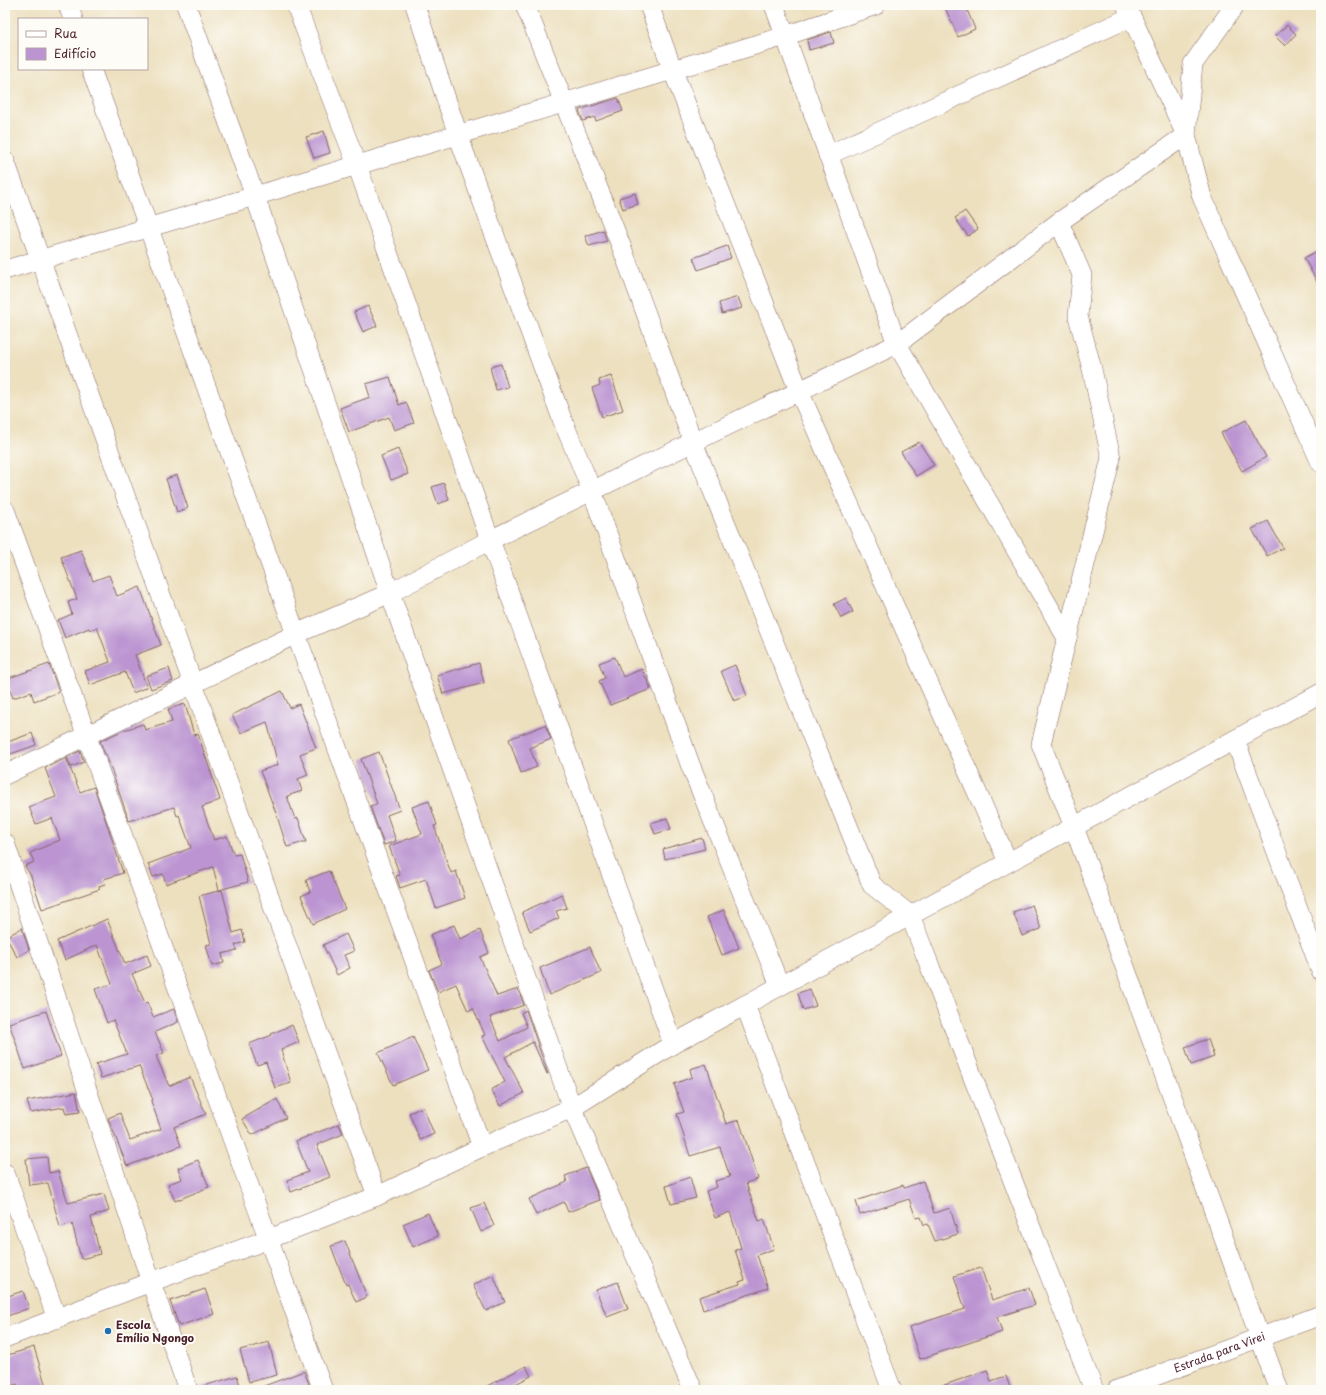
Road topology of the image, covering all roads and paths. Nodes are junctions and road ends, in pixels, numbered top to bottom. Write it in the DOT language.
graph roads {
  1 [pos="68,5"];
  2 [pos="186,5"];
  3 [pos="296,5"];
  4 [pos="414,5"];
  5 [pos="525,5"];
  6 [pos="649,5"];
  7 [pos="774,5"];
  8 [pos="876,5"];
  9 [pos="1235,5"];
  10 [pos="1129,11"];
  11 [pos="73,18"];
  12 [pos="785,36"];
  13 [pos="91,70"];
  14 [pos="673,70"];
  15 [pos="563,103"];
  16 [pos="458,135"];
  17 [pos="1186,135"];
  18 [pos="828,155"];
  19 [pos="5,161"];
  20 [pos="357,165"];
  21 [pos="256,196"];
  22 [pos="1059,222"];
  23 [pos="149,227"];
  24 [pos="40,260"];
  25 [pos="5,270"];
  26 [pos="896,344"];
  27 [pos="799,391"];
  28 [pos="693,442"];
  29 [pos="1321,463"];
  30 [pos="592,491"];
  31 [pos="5,510"];
  32 [pos="490,540"];
  33 [pos="390,593"];
  34 [pos="296,634"];
  35 [pos="1067,638"];
  36 [pos="193,684"];
  37 [pos="1321,693"];
  38 [pos="86,735"];
  39 [pos="1236,740"];
  40 [pos="5,774"];
  41 [pos="1074,827"];
  42 [pos="5,843"];
  43 [pos="1008,862"];
  44 [pos="910,915"];
  45 [pos="1321,971"];
  46 [pos="780,986"];
  47 [pos="745,1005"];
  48 [pos="673,1044"];
  49 [pos="572,1108"];
  50 [pos="482,1147"];
  51 [pos="5,1173"];
  52 [pos="377,1196"];
  53 [pos="269,1239"];
  54 [pos="151,1282"];
  55 [pos="1321,1315"];
  56 [pos="57,1319"];
  57 [pos="5,1338"];
  58 [pos="1260,1338"];
  59 [pos="188,1390"];
  60 [pos="323,1390"];
  61 [pos="693,1390"];
  62 [pos="892,1390"];
  63 [pos="1094,1390"];
  64 [pos="1117,1390"];
  65 [pos="1278,1390"];
  1 -- 11 [label="street"];
  2 -- 21 [label="street"];
  3 -- 20 [label="street"];
  4 -- 16 [label="street"];
  5 -- 15 [label="street"];
  6 -- 14 [label="street"];
  7 -- 12 [label="street"];
  8 -- 12 [label="street"];
  9 -- 17 [label="street"];
  10 -- 17 [label="street"];
  10 -- 18 [label="street"];
  12 -- 14 [label="street"];
  12 -- 18 [label="street"];
  13 -- 23 [label="street"];
  14 -- 15 [label="street"];
  14 -- 27 [label="street"];
  15 -- 16 [label="street"];
  15 -- 28 [label="street"];
  16 -- 20 [label="street"];
  16 -- 30 [label="street"];
  17 -- 22 [label="street"];
  17 -- 29 [label="street"];
  18 -- 26 [label="street"];
  19 -- 24 [label="street"];
  20 -- 21 [label="street"];
  20 -- 32 [label="street"];
  21 -- 23 [label="street"];
  21 -- 33 [label="street"];
  22 -- 26 [label="street"];
  22 -- 35 [label="street"];
  23 -- 24 [label="street"];
  23 -- 34 [label="street"];
  24 -- 25 [label="street"];
  24 -- 36 [label="street"];
  26 -- 27 [label="street"];
  26 -- 35 [label="street"];
  27 -- 28 [label="street"];
  27 -- 43 [label="street"];
  28 -- 30 [label="street"];
  28 -- 44 [label="street"];
  30 -- 32 [label="street"];
  30 -- 46 [label="street"];
  31 -- 38 [label="street"];
  32 -- 33 [label="street"];
  32 -- 48 [label="street"];
  33 -- 34 [label="street"];
  33 -- 49 [label="street"];
  34 -- 36 [label="street"];
  34 -- 50 [label="street"];
  35 -- 41 [label="street"];
  36 -- 38 [label="street"];
  36 -- 52 [label="street"];
  37 -- 39 [label="street"];
  38 -- 40 [label="street"];
  38 -- 53 [label="street"];
  39 -- 41 [label="street"];
  39 -- 45 [label="street"];
  41 -- 43 [label="street"];
  41 -- 58 [label="street"];
  42 -- 54 [label="street"];
  43 -- 44 [label="street"];
  44 -- 46 [label="street"];
  44 -- 63 [label="street"];
  46 -- 47 [label="street"];
  47 -- 48 [label="street"];
  47 -- 62 [label="street"];
  48 -- 49 [label="street"];
  49 -- 50 [label="street"];
  49 -- 61 [label="street"];
  50 -- 52 [label="street"];
  51 -- 56 [label="street"];
  52 -- 53 [label="street"];
  53 -- 54 [label="street"];
  53 -- 60 [label="street"];
  54 -- 56 [label="street"];
  54 -- 59 [label="street"];
  55 -- 58 [label="street, Estrada para Virei"];
  56 -- 57 [label="street"];
  58 -- 64 [label="street, Estrada para Virei"];
  58 -- 65 [label="street"];
}
